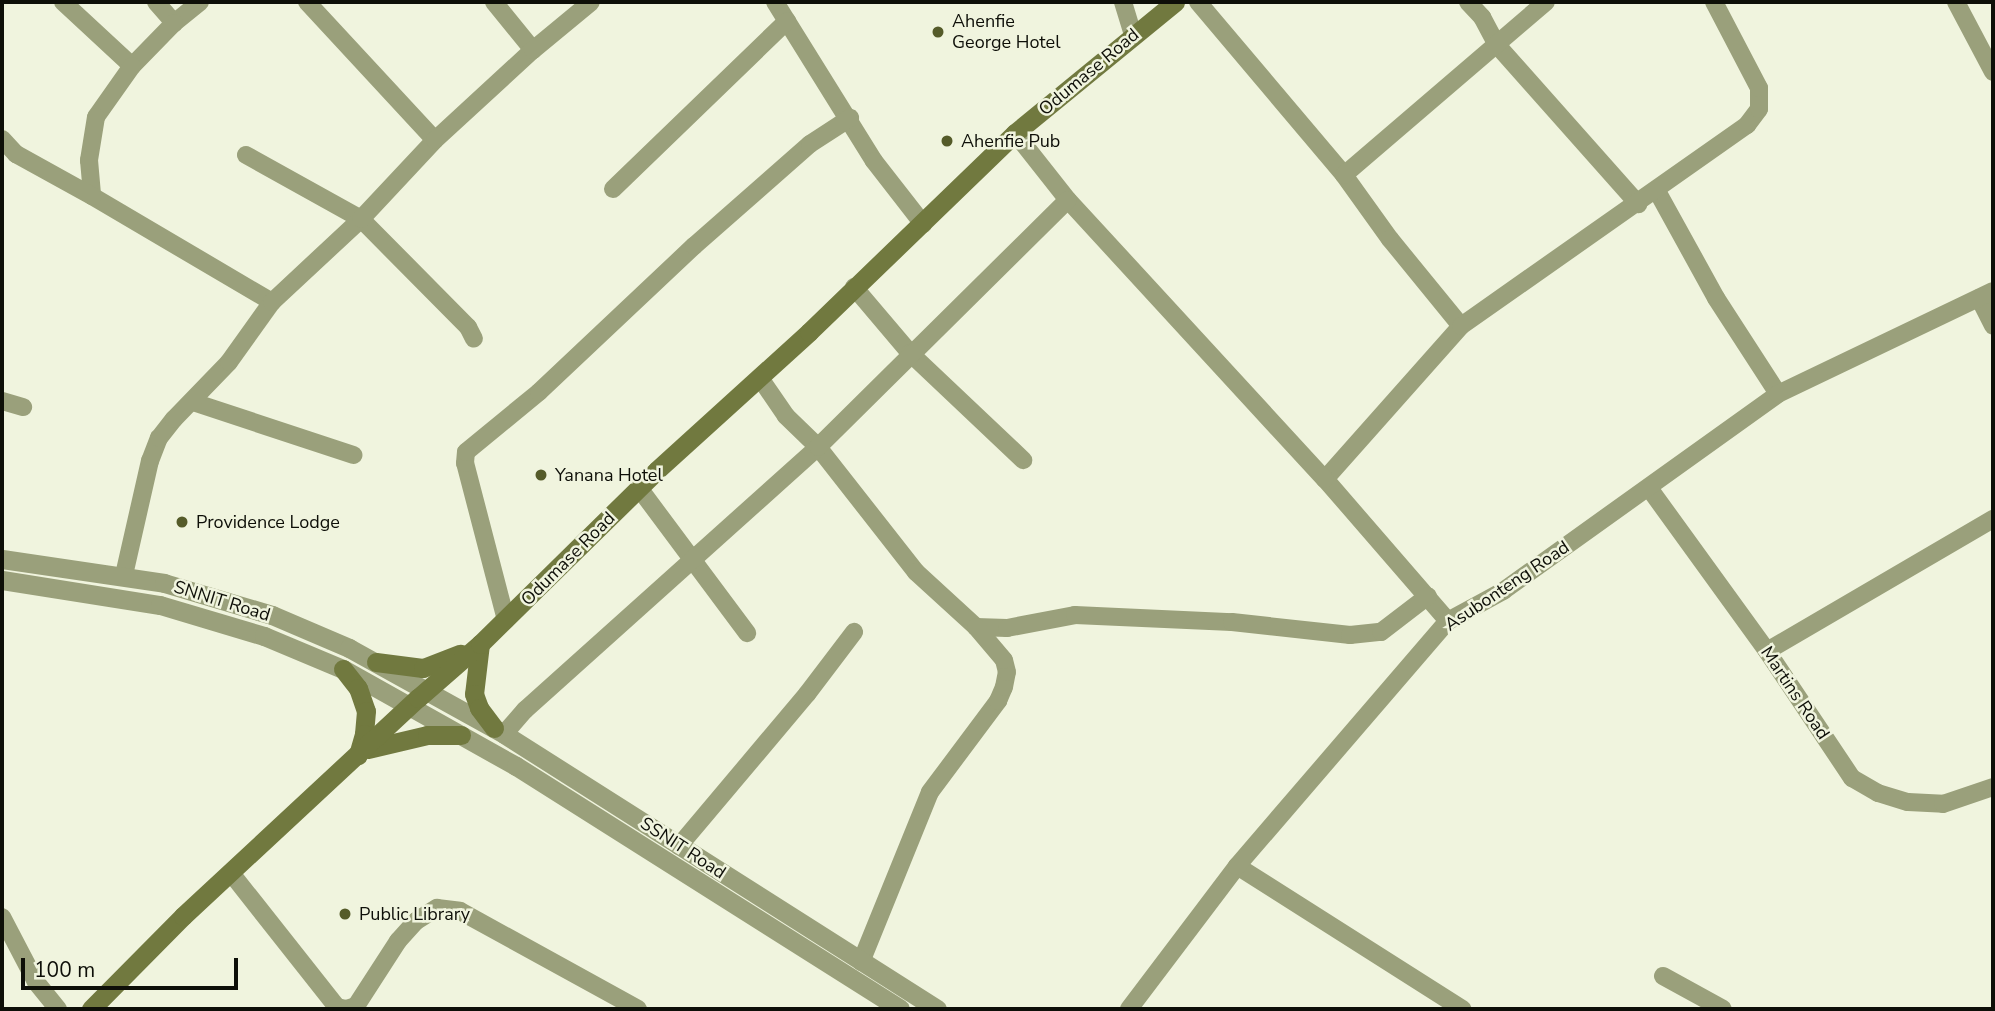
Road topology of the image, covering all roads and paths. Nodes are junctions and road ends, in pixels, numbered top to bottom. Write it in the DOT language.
graph roads {
  1 [pos="63,2"];
  2 [pos="156,2"];
  3 [pos="200,2"];
  4 [pos="307,2"];
  5 [pos="494,2"];
  6 [pos="591,2"];
  7 [pos="775,2"];
  8 [pos="1123,2"];
  9 [pos="1174,2"];
  10 [pos="1198,2"];
  11 [pos="1468,2"];
  12 [pos="1546,2"];
  13 [pos="1714,2"];
  14 [pos="1956,2"];
  15 [pos="787,21"];
  16 [pos="174,23"];
  17 [pos="1133,35"];
  18 [pos="1497,45"];
  19 [pos="533,50"];
  20 [pos="132,66"];
  21 [pos="1993,72"];
  22 [pos="850,118"];
  23 [pos="1015,133"];
  24 [pos="2,139"];
  25 [pos="435,140"];
  26 [pos="246,155"];
  27 [pos="1344,175"];
  28 [pos="613,189"];
  29 [pos="1657,191"];
  30 [pos="92,196"];
  31 [pos="1068,200"];
  32 [pos="1638,204"];
  33 [pos="361,219"];
  34 [pos="923,224"];
  35 [pos="854,288"];
  36 [pos="1986,295"];
  37 [pos="272,302"];
  38 [pos="1461,326"];
  39 [pos="1993,327"];
  40 [pos="474,340"];
  41 [pos="910,354"];
  42 [pos="760,378"];
  43 [pos="1778,394"];
  44 [pos="2,401"];
  45 [pos="192,402"];
  46 [pos="23,407"];
  47 [pos="818,447"];
  48 [pos="353,455"];
  49 [pos="1023,460"];
  50 [pos="1325,479"];
  51 [pos="639,488"];
  52 [pos="1649,488"];
  53 [pos="1993,519"];
  54 [pos="2,559"];
  55 [pos="695,561"];
  56 [pos="124,575"];
  57 [pos="2,580"];
  58 [pos="1428,596"];
  59 [pos="506,620"];
  60 [pos="1448,621"];
  61 [pos="976,627"];
  62 [pos="854,632"];
  63 [pos="747,633"];
  64 [pos="480,645"];
  65 [pos="1767,651"];
  66 [pos="376,662"];
  67 [pos="343,669"];
  68 [pos="427,690"];
  69 [pos="410,706"];
  70 [pos="499,731"];
  71 [pos="461,735"];
  72 [pos="360,754"];
  73 [pos="1993,787"];
  74 [pos="679,846"];
  75 [pos="1237,866"];
  76 [pos="231,873"];
  77 [pos="2,917"];
  78 [pos="861,962"];
  79 [pos="1663,976"];
  80 [pos="1429,1002"];
  81 [pos="58,1009"];
  82 [pos="91,1009"];
  83 [pos="346,1009"];
  84 [pos="638,1009"];
  85 [pos="900,1009"];
  86 [pos="937,1009"];
  87 [pos="1129,1009"];
  88 [pos="1462,1009"];
  89 [pos="1723,1009"];
  1 -- 20 [label="street"];
  2 -- 16 [label="street"];
  3 -- 16 [label="street"];
  4 -- 25 [label="street"];
  5 -- 19 [label="street"];
  6 -- 19 [label="street"];
  7 -- 15 [label="street"];
  8 -- 17 [label="street"];
  9 -- 17 [label="main road, Odumase Road"];
  10 -- 27 [label="street"];
  11 -- 18 [label="street"];
  12 -- 18 [label="street"];
  13 -- 29 [label="street"];
  14 -- 21 [label="street"];
  15 -- 22 [label="street"];
  15 -- 28 [label="street"];
  16 -- 20 [label="street"];
  17 -- 23 [label="main road, Odumase Road"];
  18 -- 27 [label="street"];
  18 -- 32 [label="street"];
  19 -- 25 [label="street"];
  20 -- 30 [label="street"];
  22 -- 34 [label="street"];
  22 -- 59 [label="street"];
  23 -- 31 [label="street"];
  23 -- 34 [label="main road, Odumase Road"];
  24 -- 30 [label="street"];
  25 -- 33 [label="street"];
  26 -- 33 [label="street"];
  27 -- 38 [label="street"];
  29 -- 32 [label="street"];
  29 -- 43 [label="street"];
  30 -- 37 [label="street"];
  31 -- 41 [label="street"];
  31 -- 50 [label="street"];
  32 -- 38 [label="street"];
  33 -- 37 [label="street"];
  33 -- 40 [label="street"];
  34 -- 35 [label="main road, Odumase Road"];
  35 -- 41 [label="street"];
  35 -- 42 [label="main road, Odumase Road"];
  36 -- 39 [label="street"];
  36 -- 43 [label="street, Asubonteng Road"];
  37 -- 45 [label="street"];
  38 -- 50 [label="street"];
  41 -- 47 [label="street"];
  41 -- 49 [label="street"];
  42 -- 47 [label="street"];
  42 -- 51 [label="main road, Odumase Road"];
  43 -- 52 [label="street, Asubonteng Road"];
  44 -- 46 [label="street"];
  45 -- 48 [label="street"];
  45 -- 56 [label="street"];
  47 -- 55 [label="street"];
  47 -- 61 [label="street"];
  50 -- 58 [label="street"];
  51 -- 55 [label="street"];
  51 -- 59 [label="main road, Odumase Road"];
  52 -- 60 [label="street, Asubonteng Road"];
  52 -- 65 [label="street, Martins Road"];
  53 -- 65 [label="street"];
  54 -- 56 [label="street, SNNIT Road"];
  55 -- 63 [label="street"];
  55 -- 70 [label="street"];
  56 -- 66 [label="street, SNNIT Road"];
  57 -- 67 [label="street, SNNIT Road"];
  58 -- 60 [label="street"];
  58 -- 61 [label="street"];
  59 -- 64 [label="main road, Odumase Road"];
  60 -- 75 [label="street, Asubonteng Road"];
  61 -- 78 [label="street"];
  62 -- 74 [label="street"];
  64 -- 66 [label="main road"];
  64 -- 68 [label="main road, Odumase Road"];
  64 -- 70 [label="main road"];
  65 -- 73 [label="street, Martins Road"];
  66 -- 68 [label="street, SNNIT Road"];
  67 -- 69 [label="street, SNNIT Road"];
  67 -- 72 [label="main road"];
  68 -- 69 [label="main road, Odumase Road"];
  68 -- 70 [label="street, SSNIT Road"];
  69 -- 71 [label="street, SSNIT Road"];
  69 -- 72 [label="main road, Odumase Road"];
  70 -- 74 [label="street, SSNIT Road"];
  71 -- 72 [label="main road"];
  71 -- 85 [label="street, SSNIT Road"];
  72 -- 76 [label="main road, Odumase Road"];
  74 -- 78 [label="street, SSNIT Road"];
  75 -- 80 [label="street"];
  75 -- 87 [label="street, Asubonteng Road"];
  76 -- 82 [label="main road, Odumase Road"];
  76 -- 83 [label="street"];
  77 -- 81 [label="street"];
  78 -- 86 [label="street, SSNIT Road"];
  79 -- 89 [label="street"];
  80 -- 88 [label="street"];
  83 -- 84 [label="street"];
}
